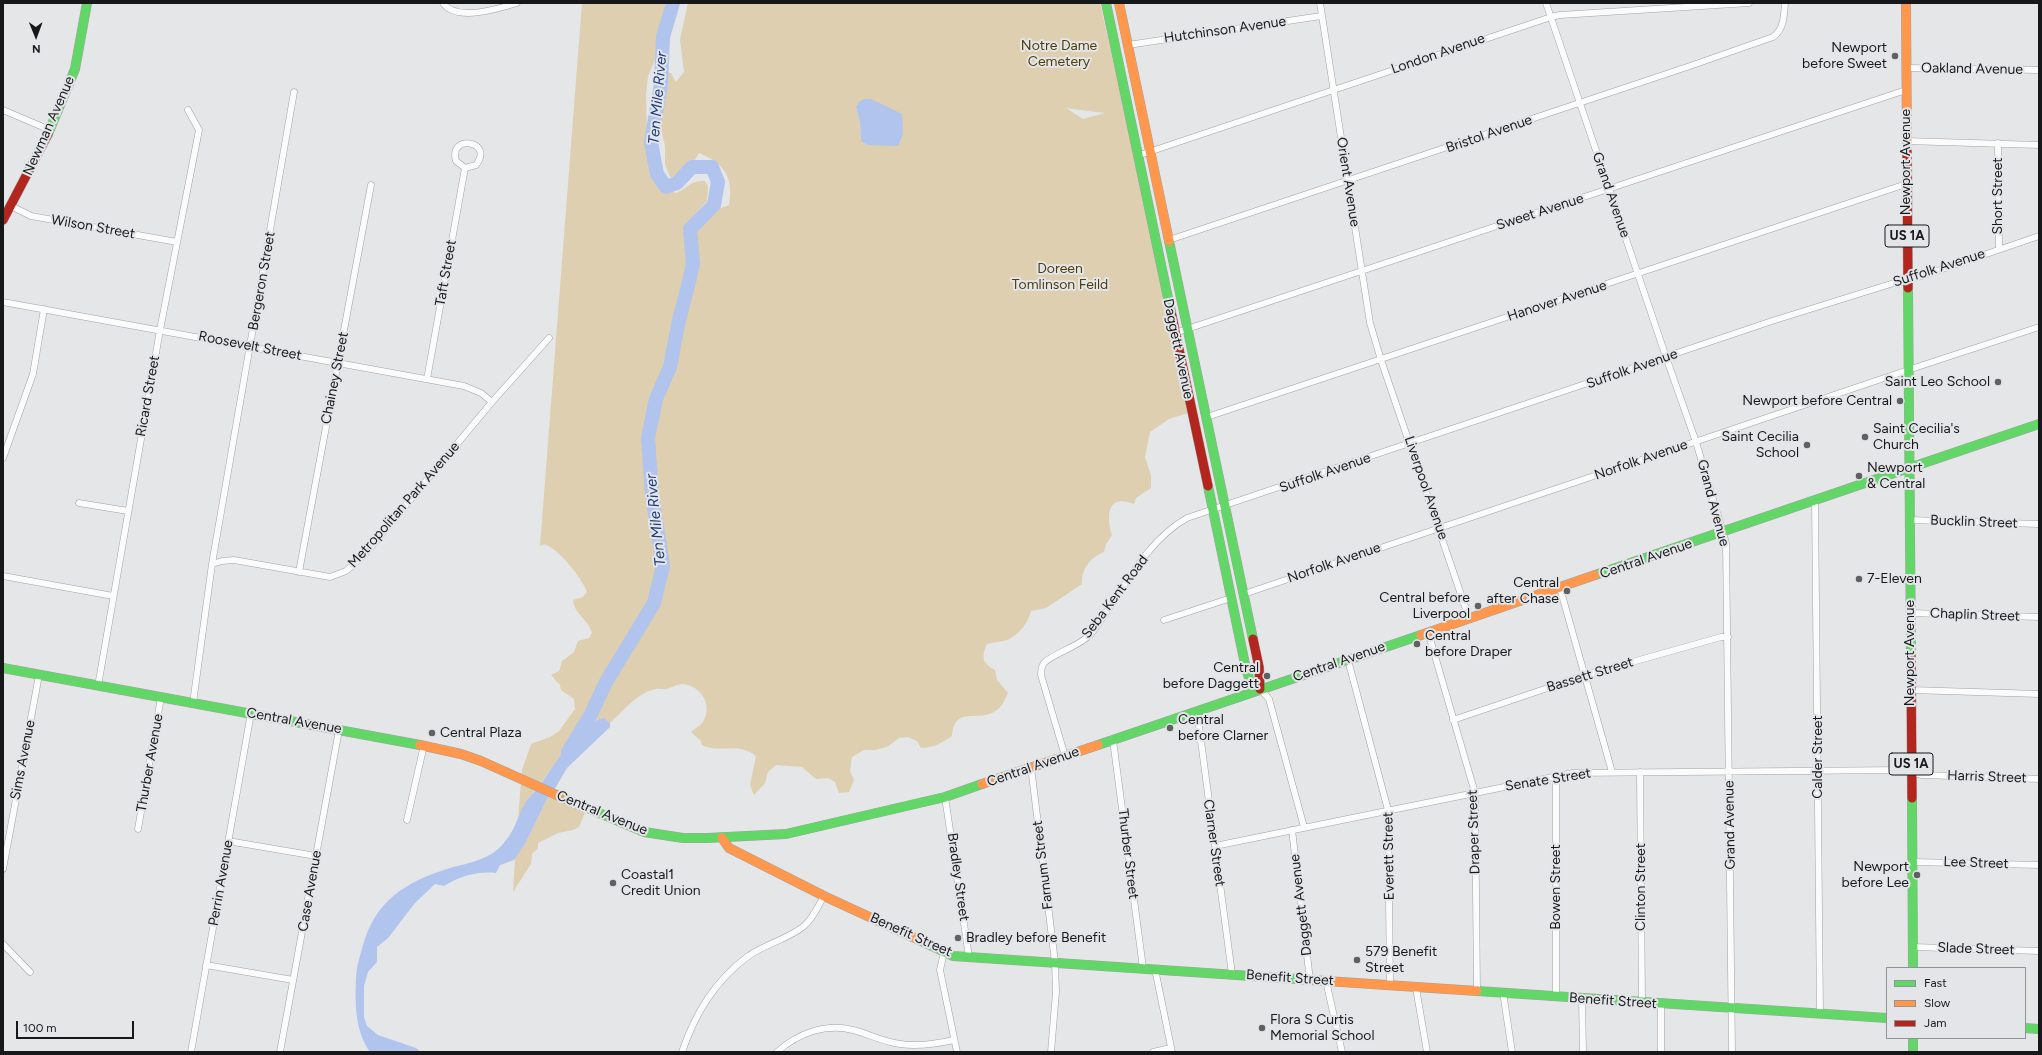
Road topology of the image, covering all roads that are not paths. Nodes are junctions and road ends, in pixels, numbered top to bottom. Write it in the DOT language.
graph roads {
  1 [pos="87,3"];
  2 [pos="443,3"];
  3 [pos="517,3"];
  4 [pos="1106,3"];
  5 [pos="1119,3"];
  6 [pos="1320,3"];
  7 [pos="1546,3"];
  8 [pos="1749,3"];
  9 [pos="1785,3"];
  10 [pos="1906,3"];
  11 [pos="1321,16"];
  12 [pos="1551,17"];
  13 [pos="1128,45"];
  14 [pos="1906,68"];
  15 [pos="2039,70"];
  16 [pos="1333,90"];
  17 [pos="1906,90"];
  18 [pos="294,92"];
  19 [pos="1580,103"];
  20 [pos="3,110"];
  21 [pos="188,110"];
  22 [pos="50,130"];
  23 [pos="1906,141"];
  24 [pos="1998,143"];
  25 [pos="2039,144"];
  26 [pos="1151,151"];
  27 [pos="1137,156"];
  28 [pos="465,168"];
  29 [pos="1348,182"];
  30 [pos="1906,184"];
  31 [pos="371,185"];
  32 [pos="1609,189"];
  33 [pos="11,206"];
  34 [pos="3,220"];
  35 [pos="2039,236"];
  36 [pos="1169,240"];
  37 [pos="177,242"];
  38 [pos="1999,249"];
  39 [pos="1362,271"];
  40 [pos="1638,274"];
  41 [pos="1907,280"];
  42 [pos="3,302"];
  43 [pos="44,309"];
  44 [pos="2039,328"];
  45 [pos="1189,329"];
  46 [pos="160,330"];
  47 [pos="1175,333"];
  48 [pos="549,338"];
  49 [pos="250,347"];
  50 [pos="1666,357"];
  51 [pos="1381,360"];
  52 [pos="338,362"];
  53 [pos="1908,370"];
  54 [pos="427,379"];
  55 [pos="492,402"];
  56 [pos="1207,418"];
  57 [pos="2039,424"];
  58 [pos="1696,442"];
  59 [pos="1410,443"];
  60 [pos="3,458"];
  61 [pos="1909,468"];
  62 [pos="1815,500"];
  63 [pos="79,503"];
  64 [pos="1225,506"];
  65 [pos="1212,510"];
  66 [pos="128,511"];
  67 [pos="1910,520"];
  68 [pos="2039,524"];
  69 [pos="1440,528"];
  70 [pos="1723,532"];
  71 [pos="212,564"];
  72 [pos="299,572"];
  73 [pos="3,576"];
  74 [pos="1560,588"];
  75 [pos="1244,594"];
  76 [pos="113,596"];
  77 [pos="1231,598"];
  78 [pos="1910,613"];
  79 [pos="2039,617"];
  80 [pos="1469,618"];
  81 [pos="1164,620"];
  82 [pos="1428,632"];
  83 [pos="1728,637"];
  84 [pos="1348,660"];
  85 [pos="3,668"];
  86 [pos="39,675"];
  87 [pos="1586,675"];
  88 [pos="98,686"];
  89 [pos="1260,689"];
  90 [pos="1911,690"];
  91 [pos="2039,694"];
  92 [pos="161,697"];
  93 [pos="193,703"];
  94 [pos="1197,711"];
  95 [pos="251,714"];
  96 [pos="1453,720"];
  97 [pos="339,730"];
  98 [pos="1113,740"];
  99 [pos="424,745"];
  100 [pos="1065,756"];
  101 [pos="1031,767"];
  102 [pos="1728,770"];
  103 [pos="1818,771"];
  104 [pos="1612,772"];
  105 [pos="1640,772"];
  106 [pos="1911,772"];
  107 [pos="1556,776"];
  108 [pos="2039,779"];
  109 [pos="1475,793"];
  110 [pos="945,797"];
  111 [pos="1388,810"];
  112 [pos="407,820"];
  113 [pos="1304,827"];
  114 [pos="138,829"];
  115 [pos="1292,830"];
  116 [pos="722,838"];
  117 [pos="228,841"];
  118 [pos="1215,846"];
  119 [pos="316,856"];
  120 [pos="1913,862"];
  121 [pos="2039,865"];
  122 [pos="3,869"];
  123 [pos="824,896"];
  124 [pos="3,944"];
  125 [pos="1913,947"];
  126 [pos="2039,951"];
  127 [pos="944,952"];
  128 [pos="968,957"];
  129 [pos="1055,962"];
  130 [pos="206,964"];
  131 [pos="1913,967"];
  132 [pos="1143,968"];
  133 [pos="1155,969"];
  134 [pos="30,972"];
  135 [pos="1232,974"];
  136 [pos="293,980"];
  137 [pos="1310,980"];
  138 [pos="1326,981"];
  139 [pos="1390,986"];
  140 [pos="1416,988"];
  141 [pos="1477,991"];
  142 [pos="1503,992"];
  143 [pos="1556,997"];
  144 [pos="1582,999"];
  145 [pos="1642,1003"];
  146 [pos="1660,1004"];
  147 [pos="1732,1008"];
  148 [pos="1820,1014"];
  149 [pos="1886,1018"];
  150 [pos="2026,1028"];
  151 [pos="2039,1029"];
  152 [pos="1913,1039"];
  153 [pos="954,1040"];
  154 [pos="1171,1050"];
  155 [pos="191,1052"];
  156 [pos="280,1052"];
  157 [pos="682,1052"];
  158 [pos="778,1052"];
  159 [pos="957,1052"];
  160 [pos="1051,1052"];
  161 [pos="1153,1052"];
  162 [pos="1342,1052"];
  163 [pos="1427,1052"];
  164 [pos="1512,1052"];
  165 [pos="1583,1052"];
  166 [pos="1661,1052"];
  167 [pos="1732,1052"];
  168 [pos="1913,1052"];
  1 -- 22 [label="main road, Newman Avenue"];
  2 -- 3 [label="street"];
  4 -- 27 [label="main road, Daggett Avenue"];
  5 -- 13 [label="main road, Daggett Avenue"];
  6 -- 11 [label="street, Orient Avenue"];
  7 -- 12 [label="street, Grand Avenue"];
  8 -- 12 [label="street, London Avenue"];
  9 -- 19 [label="street, Bristol Avenue"];
  10 -- 14 [label="main road, Newport Avenue / US 1A"];
  11 -- 13 [label="street, Hutchinson Avenue"];
  11 -- 16 [label="street, Orient Avenue"];
  12 -- 16 [label="street, London Avenue"];
  12 -- 19 [label="street, Grand Avenue"];
  13 -- 26 [label="main road, Daggett Avenue"];
  14 -- 15 [label="street, Oakland Avenue"];
  14 -- 17 [label="main road, Newport Avenue / US 1A"];
  16 -- 26 [label="street, London Avenue"];
  16 -- 29 [label="street, Orient Avenue"];
  17 -- 23 [label="main road, Newport Avenue / US 1A"];
  17 -- 32 [label="street, Sweet Avenue"];
  18 -- 49 [label="street, Bergeron Street"];
  19 -- 29 [label="street, Bristol Avenue"];
  19 -- 32 [label="street, Grand Avenue"];
  20 -- 22 [label="street"];
  21 -- 37 [label="street, Ricard Street"];
  22 -- 33 [label="main road, Newman Avenue"];
  23 -- 24 [label="street"];
  23 -- 30 [label="main road, Newport Avenue / US 1A"];
  24 -- 25 [label="street"];
  24 -- 38 [label="street, Short Street"];
  26 -- 27 [label="street, London Avenue"];
  26 -- 36 [label="main road, Daggett Avenue"];
  27 -- 47 [label="main road, Daggett Avenue"];
  28 -- 28 [label="street"];
  28 -- 54 [label="street, Taft Street"];
  29 -- 36 [label="street, Bristol Avenue"];
  29 -- 39 [label="street, Orient Avenue"];
  30 -- 40 [label="street, Hanover Avenue"];
  30 -- 41 [label="main road, Newport Avenue / US 1A"];
  31 -- 52 [label="street, Chainey Street"];
  32 -- 39 [label="street, Sweet Avenue"];
  32 -- 40 [label="street, Grand Avenue"];
  33 -- 34 [label="main road, Newman Avenue"];
  33 -- 37 [label="street, Wilson Street"];
  35 -- 38 [label="street, Suffolk Avenue"];
  36 -- 45 [label="main road, Daggett Avenue"];
  37 -- 46 [label="street, Ricard Street"];
  38 -- 41 [label="street, Suffolk Avenue"];
  39 -- 45 [label="street, Sweet Avenue"];
  39 -- 51 [label="street, Orient Avenue"];
  40 -- 50 [label="street, Grand Avenue"];
  40 -- 51 [label="street, Hanover Avenue"];
  41 -- 50 [label="street, Suffolk Avenue"];
  41 -- 53 [label="main road, Newport Avenue / US 1A"];
  42 -- 43 [label="street, Roosevelt Street"];
  43 -- 46 [label="street, Roosevelt Street"];
  43 -- 60 [label="street"];
  44 -- 53 [label="street, Norfolk Avenue"];
  45 -- 47 [label="street, Sweet Avenue"];
  45 -- 56 [label="main road, Daggett Avenue"];
  46 -- 49 [label="street, Roosevelt Street"];
  46 -- 66 [label="street, Ricard Street"];
  47 -- 65 [label="main road, Daggett Avenue"];
  48 -- 55 [label="street, Metropolitan Park Avenue"];
  49 -- 52 [label="street, Roosevelt Street"];
  49 -- 71 [label="street, Bergeron Street"];
  50 -- 58 [label="street, Grand Avenue"];
  50 -- 59 [label="street, Suffolk Avenue"];
  51 -- 56 [label="street, Hanover Avenue"];
  51 -- 59 [label="street, Liverpool Avenue"];
  52 -- 54 [label="street, Roosevelt Street"];
  52 -- 72 [label="street, Chainey Street"];
  53 -- 58 [label="street, Norfolk Avenue"];
  53 -- 61 [label="main road, Newport Avenue / US 1A"];
  54 -- 55 [label="street, Roosevelt Street"];
  55 -- 72 [label="street, Metropolitan Park Avenue"];
  56 -- 64 [label="main road, Daggett Avenue"];
  57 -- 61 [label="main road, Central Avenue"];
  58 -- 69 [label="street, Norfolk Avenue"];
  58 -- 70 [label="street, Grand Avenue"];
  59 -- 64 [label="street, Suffolk Avenue"];
  59 -- 69 [label="street, Liverpool Avenue"];
  61 -- 62 [label="main road, Central Avenue"];
  61 -- 67 [label="main road, Newport Avenue / US 1A"];
  62 -- 70 [label="main road, Central Avenue"];
  62 -- 103 [label="street, Calder Street"];
  63 -- 66 [label="street"];
  64 -- 65 [label="street, Seba Kent Road"];
  64 -- 75 [label="main road, Daggett Avenue"];
  65 -- 77 [label="main road, Daggett Avenue"];
  65 -- 100 [label="street, Seba Kent Road"];
  66 -- 76 [label="street, Ricard Street"];
  67 -- 68 [label="street, Bucklin Street"];
  67 -- 78 [label="main road, Newport Avenue / US 1A"];
  69 -- 75 [label="street, Norfolk Avenue"];
  69 -- 80 [label="street, Liverpool Avenue"];
  70 -- 74 [label="main road, Central Avenue"];
  70 -- 83 [label="street, Grand Avenue"];
  71 -- 72 [label="street, Metropolitan Park Avenue"];
  71 -- 93 [label="street"];
  73 -- 76 [label="street"];
  74 -- 80 [label="main road, Central Avenue"];
  74 -- 87 [label="street"];
  75 -- 89 [label="main road, Daggett Avenue"];
  76 -- 88 [label="street, Ricard Street"];
  77 -- 81 [label="street"];
  77 -- 89 [label="main road, Daggett Avenue"];
  78 -- 79 [label="street, Chaplin Street"];
  78 -- 90 [label="main road, Newport Avenue / US 1A"];
  80 -- 82 [label="main road, Central Avenue"];
  82 -- 84 [label="main road, Central Avenue"];
  82 -- 96 [label="street, Draper Street"];
  83 -- 87 [label="street, Bassett Street"];
  83 -- 102 [label="street, Grand Avenue"];
  84 -- 89 [label="main road, Central Avenue"];
  84 -- 111 [label="street, Everett Street"];
  85 -- 86 [label="main road, Central Avenue"];
  86 -- 88 [label="main road, Central Avenue"];
  86 -- 122 [label="street, Sims Avenue"];
  87 -- 96 [label="street, Bassett Street"];
  87 -- 104 [label="street"];
  88 -- 92 [label="main road, Central Avenue"];
  89 -- 94 [label="main road, Central Avenue"];
  89 -- 113 [label="street, Daggett Avenue"];
  90 -- 91 [label="street"];
  90 -- 106 [label="main road, Newport Avenue / US 1A"];
  92 -- 93 [label="main road, Central Avenue"];
  92 -- 114 [label="street, Thurber Avenue"];
  93 -- 95 [label="main road, Central Avenue"];
  94 -- 98 [label="main road, Central Avenue"];
  94 -- 118 [label="street, Clarner Street"];
  95 -- 97 [label="main road, Central Avenue"];
  95 -- 117 [label="street, Perrin Avenue"];
  96 -- 109 [label="street, Draper Street"];
  97 -- 99 [label="main road, Central Avenue"];
  97 -- 119 [label="street, Case Avenue"];
  98 -- 100 [label="main road, Central Avenue"];
  98 -- 132 [label="street, Thurber Street"];
  99 -- 112 [label="street"];
  99 -- 116 [label="main road, Central Avenue"];
  100 -- 101 [label="main road, Central Avenue"];
  101 -- 110 [label="main road, Central Avenue"];
  101 -- 129 [label="street, Farnum Street"];
  102 -- 103 [label="street, Senate Street"];
  102 -- 105 [label="street, Senate Street"];
  102 -- 147 [label="street, Grand Avenue"];
  103 -- 106 [label="street, Senate Street"];
  103 -- 148 [label="street, Calder Street"];
  104 -- 105 [label="street, Senate Street"];
  104 -- 107 [label="street, Senate Street"];
  105 -- 145 [label="street, Clinton Street"];
  106 -- 108 [label="street, Harris Street"];
  106 -- 120 [label="main road, Newport Avenue / US 1A"];
  107 -- 109 [label="street, Senate Street"];
  107 -- 143 [label="street, Bowen Street"];
  109 -- 111 [label="street, Senate Street"];
  109 -- 141 [label="street, Draper Street"];
  110 -- 116 [label="main road, Central Avenue"];
  110 -- 128 [label="street, Bradley Street"];
  111 -- 113 [label="street, Senate Street"];
  111 -- 139 [label="street, Everett Street"];
  113 -- 115 [label="street, Senate Street"];
  115 -- 118 [label="street, Senate Street"];
  115 -- 137 [label="street, Daggett Avenue"];
  116 -- 123 [label="main road, Benefit Street"];
  117 -- 119 [label="street"];
  117 -- 130 [label="street, Perrin Avenue"];
  118 -- 135 [label="street, Clarner Street"];
  119 -- 136 [label="street, Case Avenue"];
  120 -- 121 [label="street, Lee Street"];
  120 -- 125 [label="main road, Newport Avenue / US 1A"];
  123 -- 127 [label="main road, Benefit Street"];
  123 -- 157 [label="street"];
  124 -- 134 [label="street"];
  125 -- 126 [label="street, Slade Street"];
  125 -- 131 [label="main road, Newport Avenue / US 1A"];
  127 -- 128 [label="main road, Benefit Street"];
  127 -- 153 [label="street"];
  128 -- 129 [label="main road, Benefit Street"];
  129 -- 132 [label="main road, Benefit Street"];
  129 -- 160 [label="street, Farnum Street"];
  130 -- 136 [label="street"];
  130 -- 155 [label="street, Perrin Avenue"];
  132 -- 133 [label="main road, Benefit Street"];
  133 -- 135 [label="main road, Benefit Street"];
  133 -- 154 [label="street"];
  135 -- 137 [label="main road, Benefit Street"];
  136 -- 156 [label="street, Case Avenue"];
  137 -- 138 [label="main road, Benefit Street"];
  138 -- 139 [label="main road, Benefit Street"];
  138 -- 162 [label="street"];
  139 -- 140 [label="main road, Benefit Street"];
  140 -- 141 [label="main road, Benefit Street"];
  140 -- 163 [label="street"];
  141 -- 142 [label="main road, Benefit Street"];
  142 -- 143 [label="main road, Benefit Street"];
  142 -- 164 [label="street"];
  143 -- 144 [label="main road, Benefit Street"];
  144 -- 145 [label="main road, Benefit Street"];
  144 -- 165 [label="street"];
  145 -- 146 [label="main road, Benefit Street"];
  146 -- 147 [label="main road, Benefit Street"];
  146 -- 166 [label="street"];
  147 -- 148 [label="main road, Benefit Street"];
  147 -- 167 [label="street, Grand Avenue"];
  148 -- 149 [label="main road, Benefit Street"];
  150 -- 151 [label="main road"];
  152 -- 168 [label="main road"];
  153 -- 158 [label="street"];
  153 -- 159 [label="street"];
  154 -- 161 [label="street"];
}
